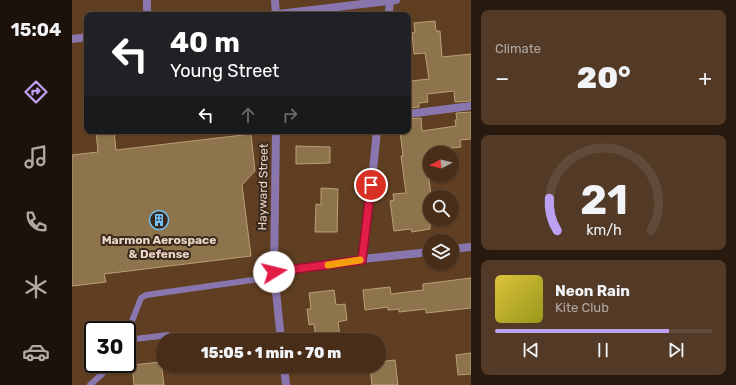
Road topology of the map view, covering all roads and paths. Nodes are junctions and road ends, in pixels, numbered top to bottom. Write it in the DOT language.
graph roads {
  1 [pos="147,0"];
  2 [pos="275,0"];
  3 [pos="392,0"];
  4 [pos="147,12"];
  5 [pos="274,12"];
  6 [pos="298,12"];
  7 [pos="390,12"];
  8 [pos="84,37"];
  9 [pos="72,39"];
  10 [pos="471,106"];
  11 [pos="411,114"];
  12 [pos="276,134"];
  13 [pos="377,134"];
  14 [pos="471,247"];
  15 [pos="459,248"];
  16 [pos="423,253"];
  17 [pos="362,260"];
  18 [pos="274,275"];
  19 [pos="132,321"];
  20 [pos="280,333"];
  21 [pos="156,336"];
  22 [pos="136,339"];
  23 [pos="103,373"];
  24 [pos="285,373"];
  25 [pos="90,385"];
  26 [pos="286,385"];
  1 -- 4 [label="street"];
  2 -- 5 [label="street"];
  3 -- 6 [label="street"];
  3 -- 7 [label="street"];
  8 -- 9 [label="street"];
  10 -- 11 [label="street"];
  12 -- 18 [label="street, Hayward Street"];
  13 -- 17 [label="street"];
  14 -- 15 [label="street"];
  16 -- 17 [label="street"];
  17 -- 18 [label="street"];
  18 -- 19 [label="lane"];
  18 -- 20 [label="street, Hayward Street"];
  21 -- 22 [label="lane"];
  23 -- 25 [label="lane"];
  24 -- 26 [label="street"];
}
